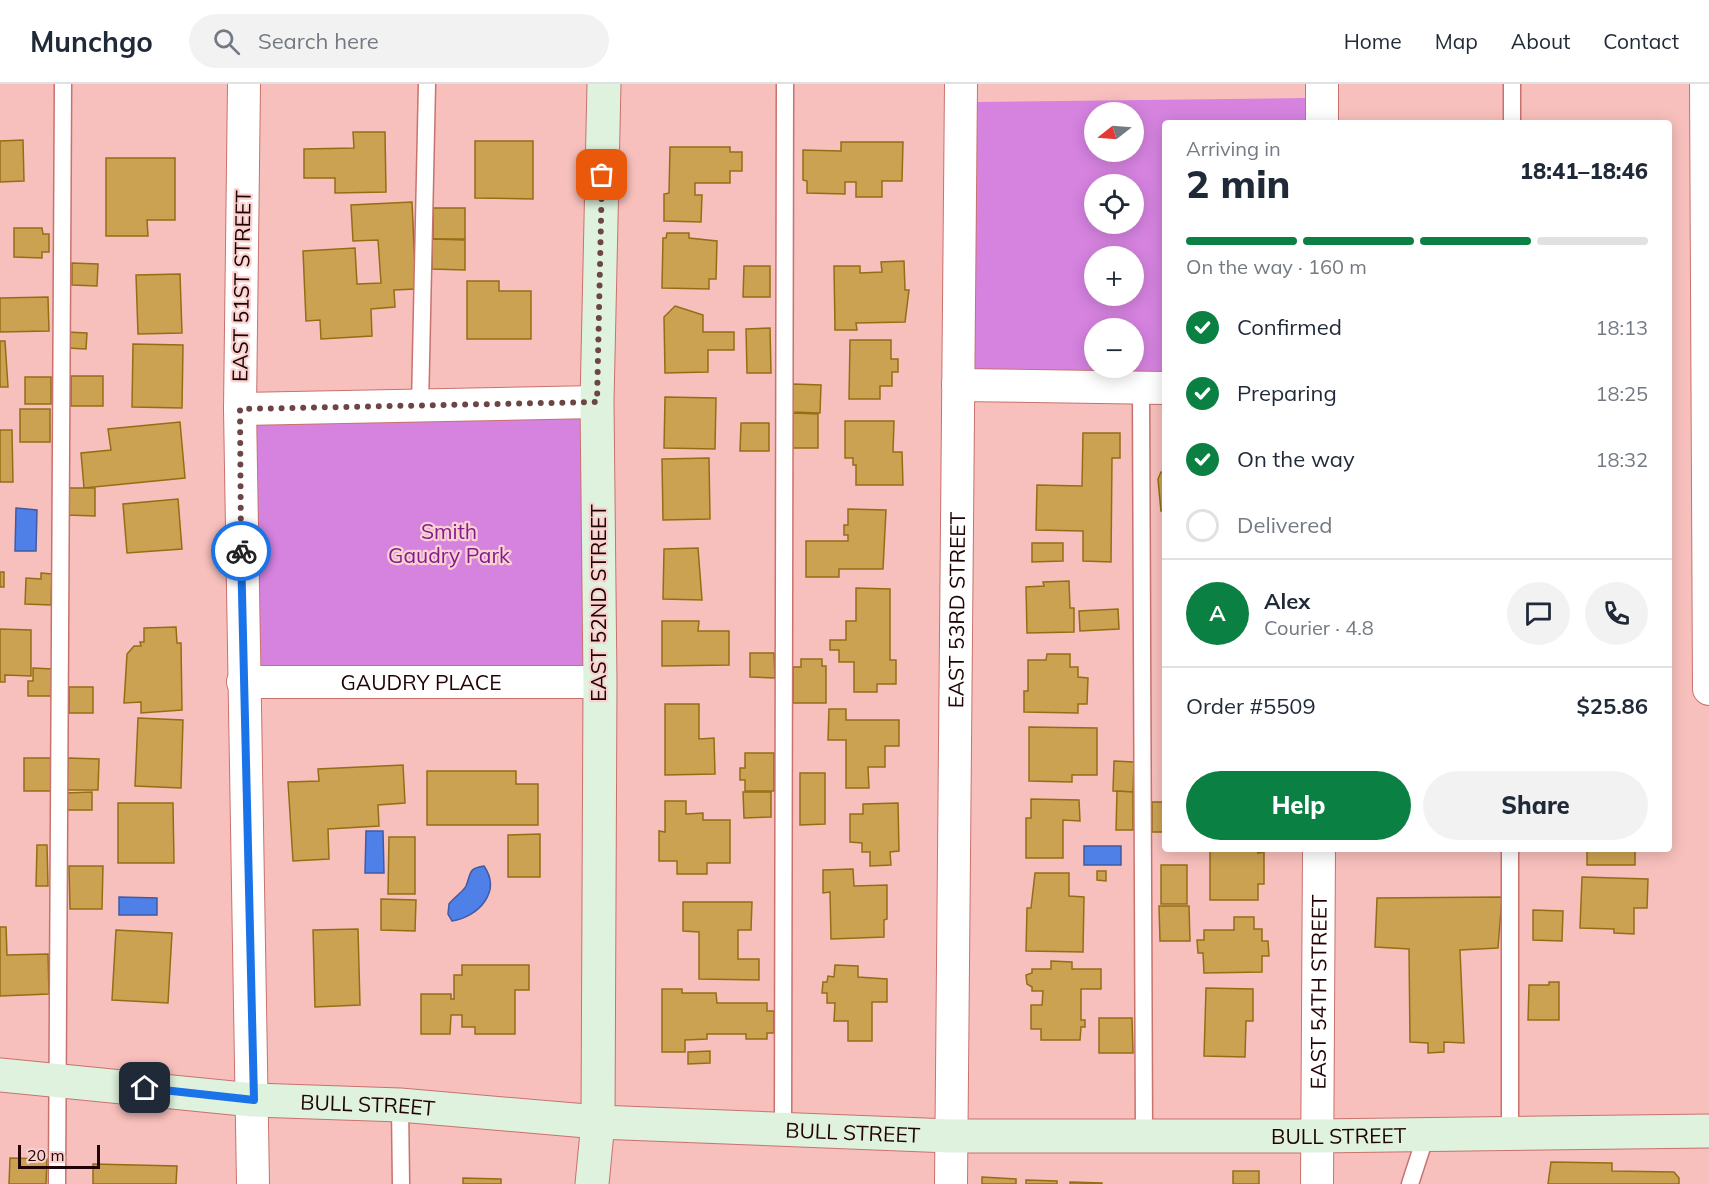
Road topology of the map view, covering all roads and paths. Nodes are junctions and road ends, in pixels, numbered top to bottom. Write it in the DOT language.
graph roads {
  1 [pos="63,84"];
  2 [pos="244,84"];
  3 [pos="427,84"];
  4 [pos="604,84"];
  5 [pos="785,84"];
  6 [pos="961,84"];
  7 [pos="1322,84"];
  8 [pos="1512,84"];
  9 [pos="1706,84"];
  10 [pos="1322,120"];
  11 [pos="1512,120"];
  12 [pos="958,385"];
  13 [pos="1153,388"];
  14 [pos="597,402"];
  15 [pos="420,405"];
  16 [pos="240,409"];
  17 [pos="243,682"];
  18 [pos="600,682"];
  19 [pos="1709,689"];
  20 [pos="1320,852"];
  21 [pos="1510,852"];
  22 [pos="0,1075"];
  23 [pos="58,1079"];
  24 [pos="254,1100"];
  25 [pos="400,1105"];
  26 [pos="598,1122"];
  27 [pos="783,1130"];
  28 [pos="1709,1131"];
  29 [pos="1510,1134"];
  30 [pos="1426,1135"];
  31 [pos="950,1136"];
  32 [pos="1144,1136"];
  33 [pos="1318,1136"];
  34 [pos="57,1184"];
  35 [pos="253,1184"];
  36 [pos="401,1184"];
  37 [pos="592,1184"];
  38 [pos="951,1184"];
  39 [pos="1317,1184"];
  40 [pos="1410,1184"];
  1 -- 23 [label="lane"];
  2 -- 16 [label="street, EAST 51ST STREET"];
  3 -- 15 [label="lane"];
  4 -- 14 [label="street, EAST 52ND STREET"];
  5 -- 27 [label="lane"];
  6 -- 12 [label="street, EAST 53RD STREET"];
  7 -- 10 [label="street"];
  8 -- 11 [label="lane"];
  9 -- 19 [label="street"];
  12 -- 13 [label="street"];
  12 -- 31 [label="street, EAST 53RD STREET"];
  13 -- 32 [label="lane"];
  14 -- 15 [label="street"];
  14 -- 18 [label="street, EAST 52ND STREET"];
  15 -- 16 [label="street"];
  16 -- 17 [label="street, EAST 51ST STREET"];
  17 -- 18 [label="street, GAUDRY PLACE"];
  17 -- 24 [label="street, EAST 51ST STREET"];
  18 -- 26 [label="street, EAST 52ND STREET"];
  20 -- 33 [label="street, EAST 54TH STREET"];
  21 -- 29 [label="lane"];
  22 -- 23 [label="street, BULL STREET"];
  23 -- 24 [label="street, BULL STREET"];
  23 -- 34 [label="lane"];
  24 -- 25 [label="street, BULL STREET"];
  24 -- 35 [label="street, EAST 51ST STREET"];
  25 -- 26 [label="street, BULL STREET"];
  25 -- 36 [label="lane"];
  26 -- 27 [label="street, BULL STREET"];
  26 -- 37 [label="street, EAST 52ND STREET"];
  27 -- 31 [label="street, BULL STREET"];
  28 -- 29 [label="street, BULL STREET"];
  29 -- 30 [label="street, BULL STREET"];
  30 -- 33 [label="street, BULL STREET"];
  30 -- 40 [label="lane"];
  31 -- 32 [label="street, BULL STREET"];
  31 -- 38 [label="street, EAST 53RD STREET"];
  32 -- 33 [label="street, BULL STREET"];
  33 -- 39 [label="street, EAST 54TH STREET"];
}
